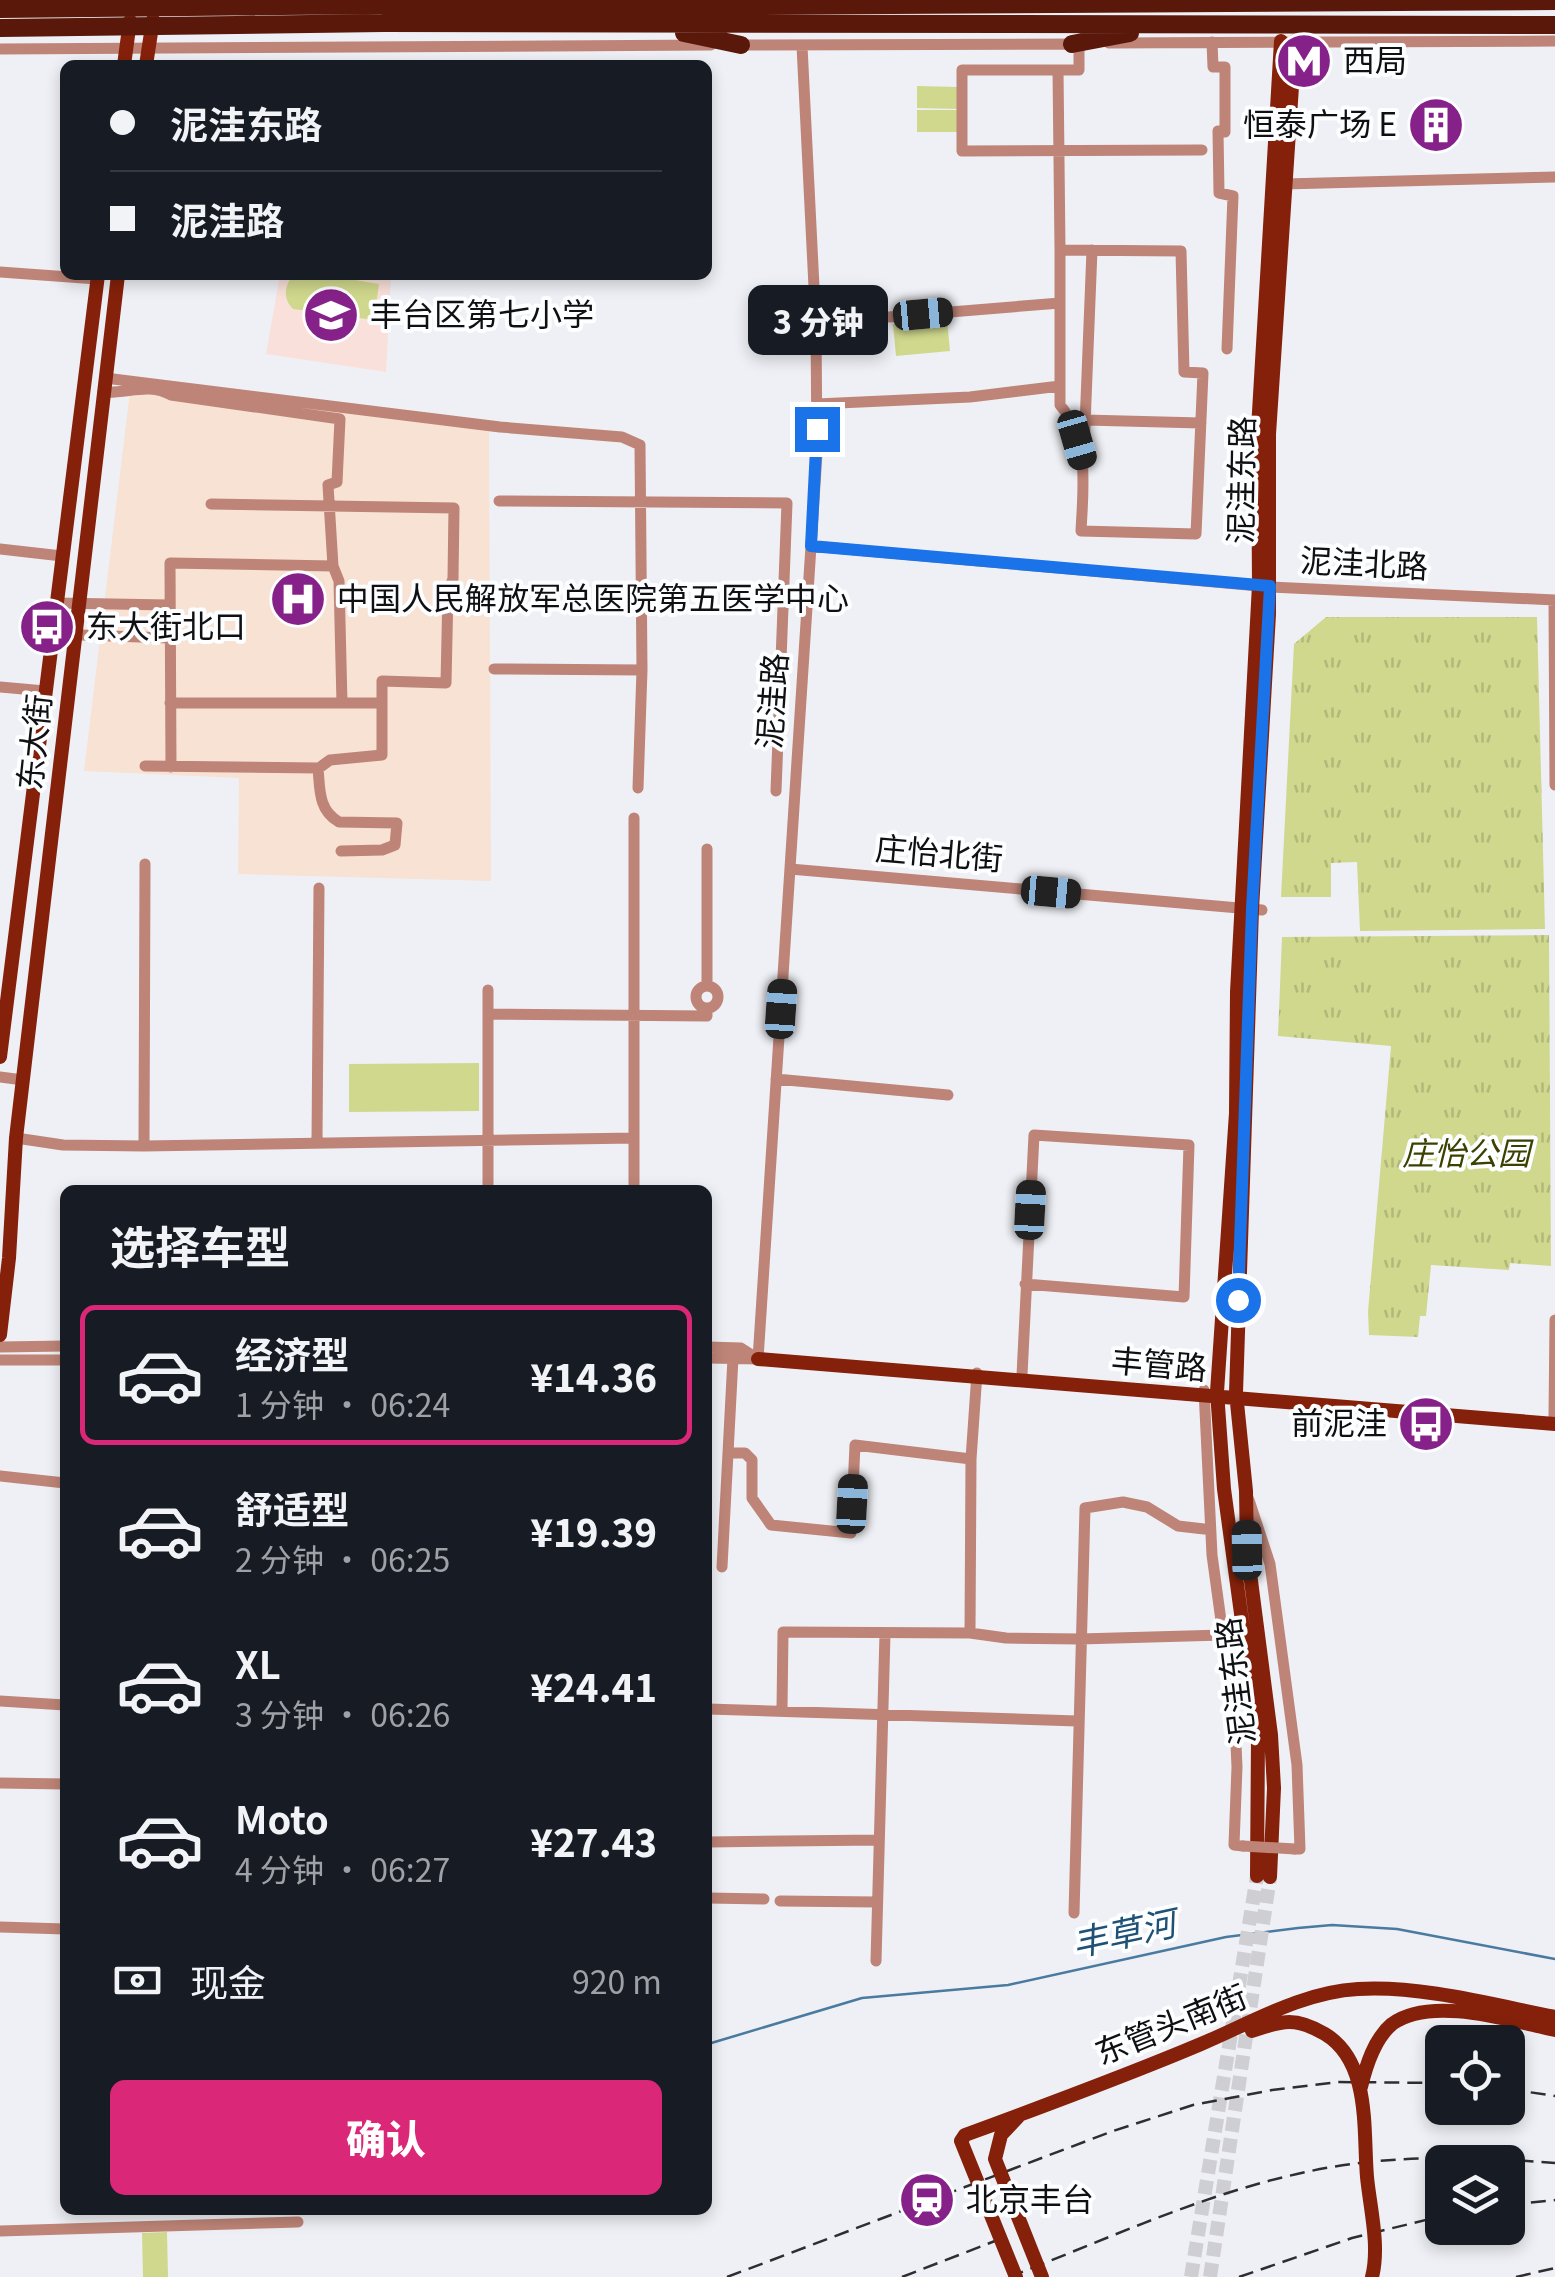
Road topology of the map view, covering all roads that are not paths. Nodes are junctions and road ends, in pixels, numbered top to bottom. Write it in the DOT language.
graph roads {
  1 [pos="46,0"];
  2 [pos="134,0"];
  3 [pos="157,0"];
  4 [pos="690,0"];
  5 [pos="1429,1"];
  6 [pos="1555,1"];
  7 [pos="1038,2"];
  8 [pos="721,6"];
  9 [pos="0,9"];
  10 [pos="385,14"];
  11 [pos="644,24"];
  12 [pos="1171,25"];
  13 [pos="1555,25"];
  14 [pos="0,28"];
  15 [pos="1288,41"];
  16 [pos="1555,41"];
  17 [pos="1212,42"];
  18 [pos="742,44"];
  19 [pos="1075,44"];
  20 [pos="802,46"];
  21 [pos="126,48"];
  22 [pos="148,48"];
  23 [pos="0,49"];
  24 [pos="14,49"];
  25 [pos="125,60"];
  26 [pos="147,60"];
  27 [pos="1058,70"];
  28 [pos="1278,72"];
  29 [pos="1287,138"];
  30 [pos="1202,150"];
  31 [pos="1059,152"];
  32 [pos="1555,177"];
  33 [pos="1284,184"];
  34 [pos="1060,250"];
  35 [pos="1092,250"];
  36 [pos="0,272"];
  37 [pos="60,275"];
  38 [pos="98,280"];
  39 [pos="117,280"];
  40 [pos="1060,302"];
  41 [pos="889,316"];
  42 [pos="1226,349"];
  43 [pos="104,385"];
  44 [pos="1060,386"];
  45 [pos="817,404"];
  46 [pos="1086,420"];
  47 [pos="1201,423"];
  48 [pos="1084,462"];
  49 [pos="499,502"];
  50 [pos="642,503"];
  51 [pos="211,504"];
  52 [pos="329,507"];
  53 [pos="811,546"];
  54 [pos="0,549"];
  55 [pos="62,556"];
  56 [pos="332,566"];
  57 [pos="1264,586"];
  58 [pos="1554,600"];
  59 [pos="56,603"];
  60 [pos="78,604"];
  61 [pos="169,605"];
  62 [pos="52,634"];
  63 [pos="74,635"];
  64 [pos="169,638"];
  65 [pos="494,669"];
  66 [pos="642,670"];
  67 [pos="0,687"];
  68 [pos="46,691"];
  69 [pos="170,703"];
  70 [pos="342,703"];
  71 [pos="382,703"];
  72 [pos="144,766"];
  73 [pos="171,767"];
  74 [pos="318,768"];
  75 [pos="1555,785"];
  76 [pos="638,788"];
  77 [pos="776,791"];
  78 [pos="634,818"];
  79 [pos="708,849"];
  80 [pos="341,851"];
  81 [pos="145,864"];
  82 [pos="790,869"];
  83 [pos="319,888"];
  84 [pos="1252,909"];
  85 [pos="488,990"];
  86 [pos="488,1014"];
  87 [pos="634,1015"];
  88 [pos="0,1057"];
  89 [pos="0,1077"];
  90 [pos="776,1079"];
  91 [pos="23,1080"];
  92 [pos="948,1096"];
  93 [pos="16,1138"];
  94 [pos="634,1138"];
  95 [pos="488,1140"];
  96 [pos="318,1141"];
  97 [pos="144,1146"];
  98 [pos="488,1185"];
  99 [pos="634,1185"];
  100 [pos="6,1213"];
  101 [pos="1026,1284"];
  102 [pos="1555,1320"];
  103 [pos="0,1335"];
  104 [pos="60,1346"];
  105 [pos="0,1347"];
  106 [pos="712,1347"];
  107 [pos="712,1358"];
  108 [pos="734,1358"];
  109 [pos="758,1359"];
  110 [pos="0,1360"];
  111 [pos="60,1360"];
  112 [pos="976,1375"];
  113 [pos="1022,1375"];
  114 [pos="1211,1394"];
  115 [pos="1236,1396"];
  116 [pos="1555,1419"];
  117 [pos="730,1452"];
  118 [pos="971,1459"];
  119 [pos="0,1476"];
  120 [pos="60,1482"];
  121 [pos="1246,1491"];
  122 [pos="1204,1528"];
  123 [pos="722,1567"];
  124 [pos="970,1633"];
  125 [pos="886,1634"];
  126 [pos="1223,1635"];
  127 [pos="1080,1639"];
  128 [pos="0,1701"];
  129 [pos="60,1705"];
  130 [pos="712,1709"];
  131 [pos="782,1709"];
  132 [pos="881,1712"];
  133 [pos="1077,1720"];
  134 [pos="0,1783"];
  135 [pos="60,1784"];
  136 [pos="878,1840"];
  137 [pos="712,1842"];
  138 [pos="712,1898"];
  139 [pos="764,1899"];
  140 [pos="780,1901"];
  141 [pos="876,1902"];
  142 [pos="1074,1913"];
  143 [pos="0,1927"];
  144 [pos="60,1929"];
  145 [pos="876,1962"];
  146 [pos="1555,2017"];
  147 [pos="1555,2030"];
  148 [pos="1200,2045"];
  149 [pos="1361,2088"];
  150 [pos="1042,2106"];
  151 [pos="298,2222"];
  152 [pos="0,2231"];
  153 [pos="1016,2277"];
  154 [pos="1042,2277"];
  155 [pos="1372,2277"];
  1 -- 24 [label="street"];
  2 -- 21 [label="main road"];
  3 -- 22 [label="main road"];
  4 -- 8 [label="highway"];
  5 -- 6 [label="highway"];
  5 -- 7 [label="highway"];
  7 -- 8 [label="highway"];
  8 -- 10 [label="highway"];
  9 -- 10 [label="highway, bridge"];
  10 -- 11 [label="highway"];
  10 -- 14 [label="highway, bridge"];
  11 -- 12 [label="highway"];
  11 -- 18 [label="highway"];
  12 -- 13 [label="highway"];
  12 -- 19 [label="highway"];
  15 -- 16 [label="street"];
  15 -- 17 [label="street"];
  15 -- 28 [label="main road, 泥洼东路"];
  15 -- 29 [label="main road, 泥洼东路"];
  17 -- 19 [label="street"];
  17 -- 42 [label="street"];
  18 -- 20 [label="street"];
  18 -- 22 [label="street"];
  19 -- 20 [label="street"];
  19 -- 27 [label="street"];
  20 -- 45 [label="street, 泥洼路"];
  21 -- 22 [label="street"];
  21 -- 24 [label="street"];
  21 -- 25 [label="main road"];
  22 -- 26 [label="main road"];
  23 -- 24 [label="street"];
  27 -- 31 [label="street"];
  27 -- 31 [label="street"];
  28 -- 29 [label="main road"];
  28 -- 57 [label="main road, 泥洼东路"];
  29 -- 33 [label="main road, 泥洼东路"];
  30 -- 31 [label="street"];
  31 -- 34 [label="street"];
  32 -- 33 [label="street"];
  33 -- 57 [label="main road, 泥洼东路"];
  34 -- 35 [label="street"];
  34 -- 40 [label="street"];
  35 -- 46 [label="street"];
  35 -- 47 [label="street"];
  36 -- 37 [label="street"];
  38 -- 55 [label="main road, 东大街"];
  39 -- 43 [label="main road, 东大街"];
  40 -- 41 [label="street"];
  40 -- 44 [label="street"];
  43 -- 50 [label="street"];
  43 -- 52 [label="street"];
  43 -- 60 [label="main road, 东大街"];
  44 -- 45 [label="street"];
  44 -- 48 [label="street"];
  45 -- 53 [label="street, 泥洼路"];
  46 -- 47 [label="street"];
  46 -- 48 [label="street"];
  47 -- 48 [label="street"];
  49 -- 50 [label="street"];
  50 -- 66 [label="street"];
  50 -- 77 [label="street"];
  51 -- 52 [label="street"];
  52 -- 56 [label="street"];
  52 -- 71 [label="street"];
  53 -- 57 [label="street, 泥洼北路"];
  53 -- 82 [label="street, 泥洼路"];
  54 -- 55 [label="street"];
  55 -- 59 [label="main road, 东大街"];
  56 -- 61 [label="street"];
  56 -- 70 [label="street"];
  57 -- 58 [label="street, 泥洼北路"];
  57 -- 84 [label="main road, 泥洼东路"];
  58 -- 75 [label="street"];
  59 -- 60 [label="street"];
  59 -- 62 [label="main road, 东大街"];
  60 -- 61 [label="street"];
  60 -- 63 [label="main road, 东大街"];
  61 -- 64 [label="street"];
  62 -- 63 [label="street"];
  62 -- 68 [label="main road, 东大街"];
  63 -- 64 [label="street"];
  63 -- 91 [label="main road, 东大街"];
  64 -- 69 [label="street"];
  65 -- 66 [label="street"];
  66 -- 76 [label="street"];
  67 -- 68 [label="street"];
  68 -- 88 [label="main road, 东大街"];
  69 -- 70 [label="street"];
  69 -- 73 [label="street"];
  70 -- 71 [label="street"];
  71 -- 74 [label="street"];
  72 -- 73 [label="street"];
  73 -- 74 [label="street"];
  74 -- 80 [label="street"];
  78 -- 87 [label="street"];
  79 -- 87 [label="street"];
  81 -- 97 [label="street"];
  82 -- 84 [label="street, 庄怡北街"];
  82 -- 90 [label="street, 泥洼路"];
  83 -- 96 [label="street"];
  84 -- 114 [label="main road, 泥洼东路"];
  84 -- 115 [label="main road, 泥洼东路"];
  85 -- 86 [label="street"];
  86 -- 87 [label="street"];
  86 -- 95 [label="street"];
  87 -- 94 [label="street"];
  89 -- 91 [label="street"];
  90 -- 92 [label="street"];
  90 -- 109 [label="street, 泥洼路"];
  91 -- 93 [label="main road, 东大街"];
  93 -- 97 [label="street"];
  93 -- 100 [label="main road, 东大街"];
  94 -- 95 [label="street"];
  94 -- 99 [label="street"];
  95 -- 96 [label="street"];
  95 -- 98 [label="street"];
  96 -- 97 [label="street"];
  100 -- 103 [label="main road, 东大街"];
  101 -- 101 [label="street"];
  101 -- 113 [label="street"];
  102 -- 116 [label="street"];
  104 -- 105 [label="street"];
  106 -- 109 [label="street"];
  107 -- 108 [label="street, 丰管路"];
  108 -- 109 [label="street, 丰管路"];
  108 -- 117 [label="street"];
  109 -- 112 [label="main road, 丰管路"];
  110 -- 111 [label="street"];
  112 -- 113 [label="main road, 丰管路"];
  112 -- 114 [label="main road, 丰管路"];
  112 -- 118 [label="street"];
  113 -- 114 [label="main road, 丰管路"];
  114 -- 115 [label="main road, 丰管路"];
  114 -- 121 [label="main road, 泥洼东路"];
  114 -- 126 [label="street"];
  115 -- 116 [label="main road, 丰管路"];
  115 -- 121 [label="main road, 泥洼东路"];
  117 -- 118 [label="street"];
  117 -- 123 [label="street"];
  118 -- 124 [label="street"];
  119 -- 120 [label="street"];
  121 -- 126 [label="street, bridge"];
  122 -- 127 [label="street"];
  124 -- 125 [label="street"];
  124 -- 127 [label="street"];
  125 -- 131 [label="street"];
  125 -- 132 [label="street"];
  126 -- 127 [label="street"];
  127 -- 133 [label="street"];
  128 -- 129 [label="street"];
  130 -- 131 [label="street"];
  131 -- 132 [label="street"];
  132 -- 133 [label="street"];
  132 -- 136 [label="street"];
  133 -- 142 [label="street"];
  134 -- 135 [label="street"];
  136 -- 137 [label="street"];
  136 -- 141 [label="street"];
  138 -- 139 [label="street"];
  140 -- 141 [label="street"];
  141 -- 145 [label="street"];
  143 -- 144 [label="street"];
  146 -- 148 [label="main road, 东管头南街, bridge"];
  147 -- 149 [label="main road, bridge"];
  148 -- 149 [label="main road, bridge"];
  148 -- 150 [label="main road, 东管头南街, bridge"];
  149 -- 155 [label="main road, bridge"];
  150 -- 153 [label="main road, 东管头南街, bridge"];
  150 -- 154 [label="main road, bridge"];
  151 -- 152 [label="street"];
}
